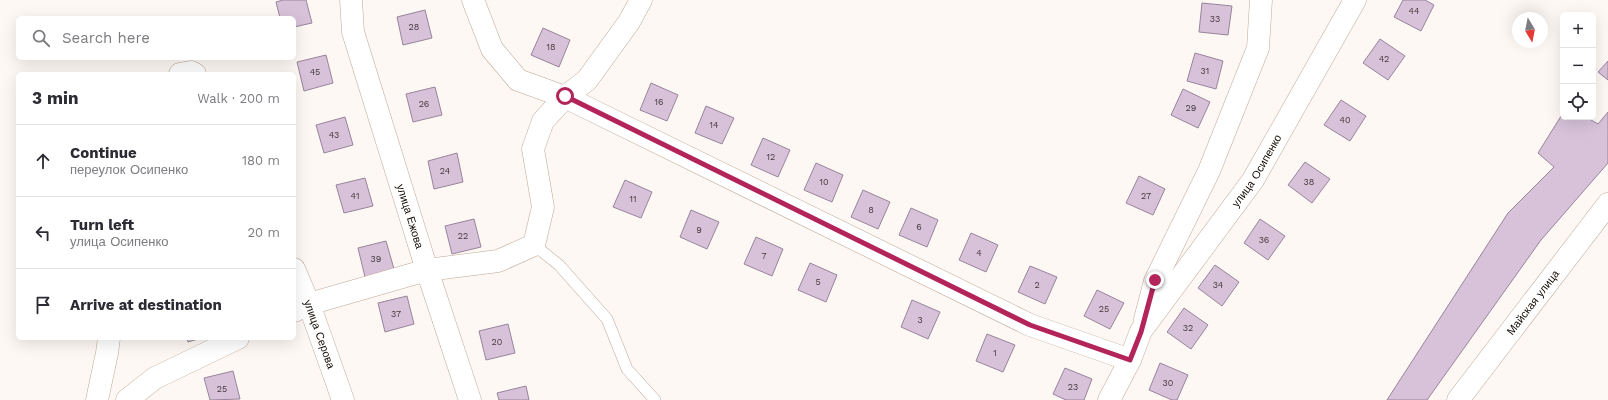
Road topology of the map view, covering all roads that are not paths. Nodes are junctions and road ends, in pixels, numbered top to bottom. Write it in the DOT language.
graph roads {
  1 [pos="351,0"];
  2 [pos="473,0"];
  3 [pos="641,0"];
  4 [pos="1261,0"];
  5 [pos="1355,0"];
  6 [pos="565,96"];
  7 [pos="1608,204"];
  8 [pos="534,245"];
  9 [pos="427,270"];
  10 [pos="296,278"];
  11 [pos="302,307"];
  12 [pos="1141,332"];
  13 [pos="108,340"];
  14 [pos="234,340"];
  15 [pos="1130,360"];
  16 [pos="97,400"];
  17 [pos="128,400"];
  18 [pos="343,400"];
  19 [pos="470,400"];
  20 [pos="655,400"];
  21 [pos="1109,400"];
  22 [pos="1458,400"];
  1 -- 9 [label="street, улица Ежова"];
  2 -- 6 [label="street"];
  3 -- 6 [label="street"];
  4 -- 12 [label="street, улица Осипенко"];
  5 -- 12 [label="street, улица Осипенко"];
  6 -- 8 [label="street"];
  6 -- 15 [label="street"];
  7 -- 22 [label="street, Майская улица"];
  8 -- 9 [label="street"];
  8 -- 20 [label="lane"];
  9 -- 11 [label="street"];
  9 -- 19 [label="street, улица Ежова"];
  10 -- 11 [label="street, улица Серова"];
  11 -- 18 [label="street, улица Серова"];
  12 -- 15 [label="street, улица Осипенко"];
  13 -- 16 [label="street"];
  14 -- 17 [label="street"];
  15 -- 21 [label="street, улица Осипенко"];
}
